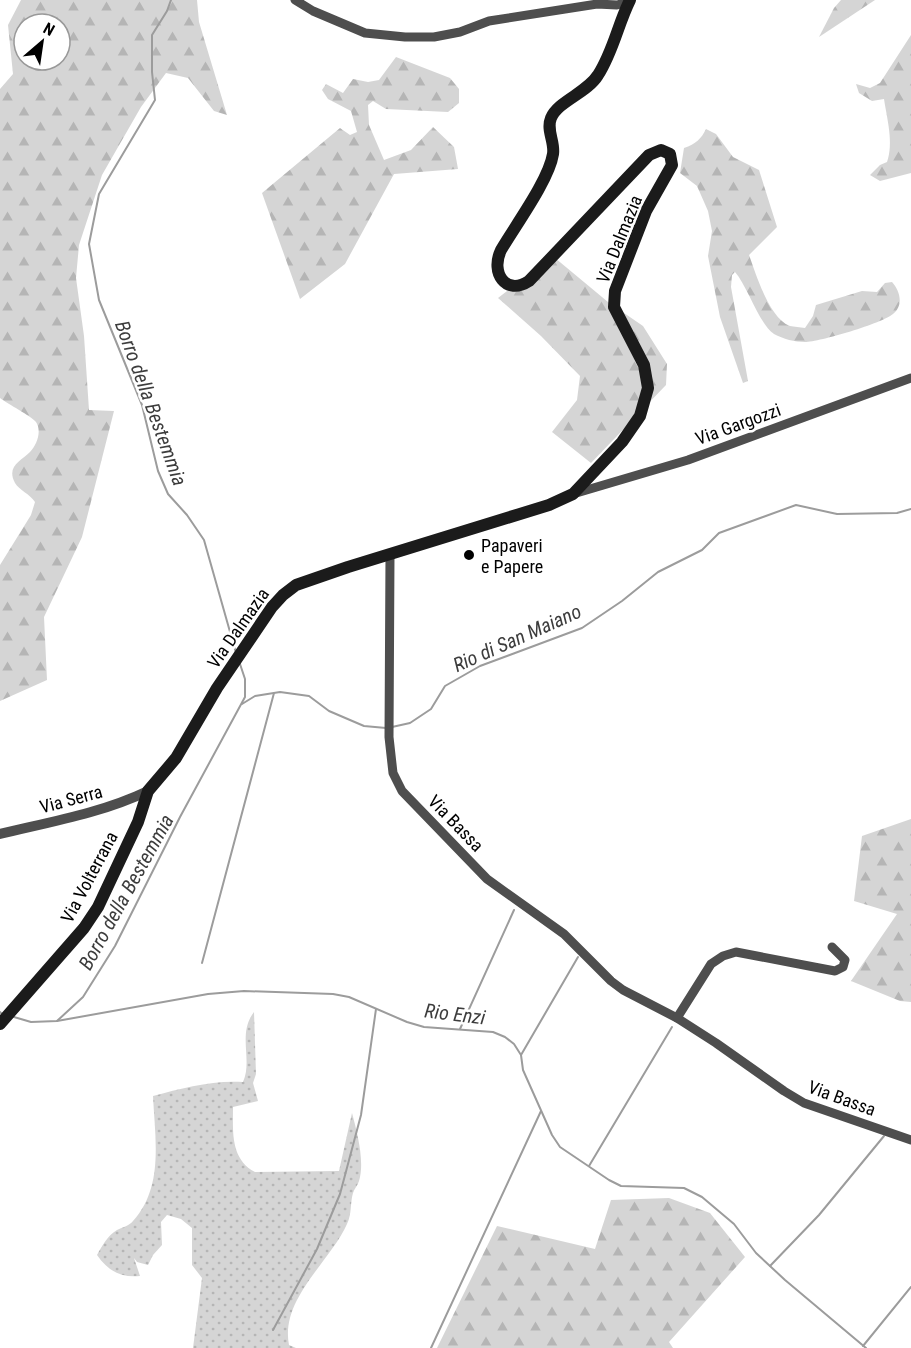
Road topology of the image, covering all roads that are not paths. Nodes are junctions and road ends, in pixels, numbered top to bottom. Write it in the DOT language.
graph roads {
  1 [pos="295,0"];
  2 [pos="630,1"];
  3 [pos="911,378"];
  4 [pos="573,494"];
  5 [pos="390,555"];
  6 [pos="148,791"];
  7 [pos="0,834"];
  8 [pos="832,947"];
  9 [pos="677,1018"];
  10 [pos="0,1024"];
  11 [pos="911,1140"];
  1 -- 2 [label="street"];
  2 -- 4 [label="main road, Via Dalmazia"];
  3 -- 4 [label="street, Via Gargozzi"];
  4 -- 5 [label="main road, Via Dalmazia"];
  5 -- 6 [label="main road, Via Dalmazia"];
  5 -- 9 [label="street, Via Bassa"];
  6 -- 7 [label="street, Via Serra"];
  6 -- 10 [label="main road, Via Volterrana"];
  8 -- 9 [label="street"];
  9 -- 11 [label="street, Via Bassa"];
}
